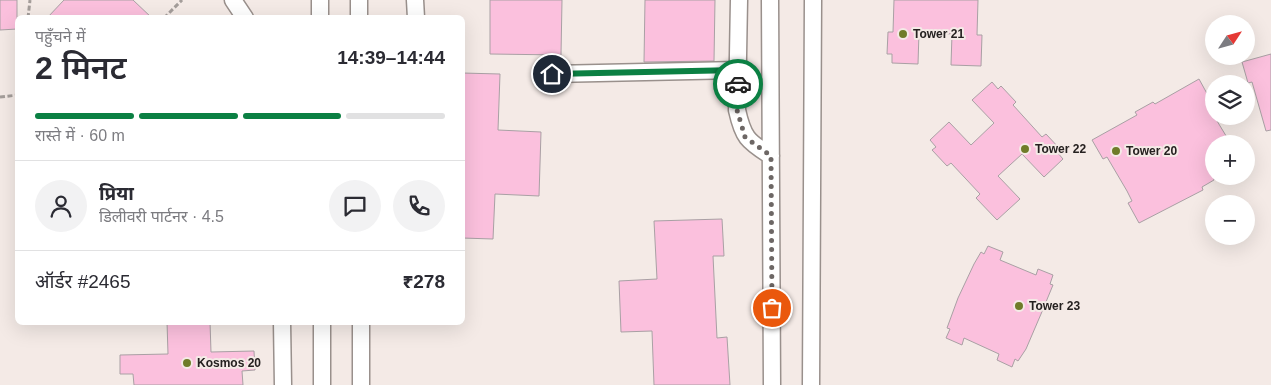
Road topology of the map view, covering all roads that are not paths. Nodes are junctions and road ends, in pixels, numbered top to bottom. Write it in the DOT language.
graph roads {
  1 [pos="233,0"];
  2 [pos="320,0"];
  3 [pos="359,0"];
  4 [pos="415,0"];
  5 [pos="739,0"];
  6 [pos="770,0"];
  7 [pos="813,0"];
  8 [pos="243,15"];
  9 [pos="320,15"];
  10 [pos="359,15"];
  11 [pos="416,15"];
  12 [pos="738,70"];
  13 [pos="552,74"];
  14 [pos="771,156"];
  15 [pos="282,325"];
  16 [pos="322,325"];
  17 [pos="361,325"];
  18 [pos="283,385"];
  19 [pos="322,385"];
  20 [pos="361,385"];
  21 [pos="772,385"];
  22 [pos="811,385"];
  1 -- 8 [label="street"];
  2 -- 9 [label="street"];
  3 -- 10 [label="street"];
  4 -- 11 [label="street"];
  5 -- 12 [label="street"];
  6 -- 14 [label="street"];
  7 -- 22 [label="street"];
  12 -- 13 [label="street"];
  12 -- 14 [label="street"];
  14 -- 21 [label="street"];
  15 -- 18 [label="street"];
  16 -- 19 [label="street"];
  17 -- 20 [label="street"];
}
